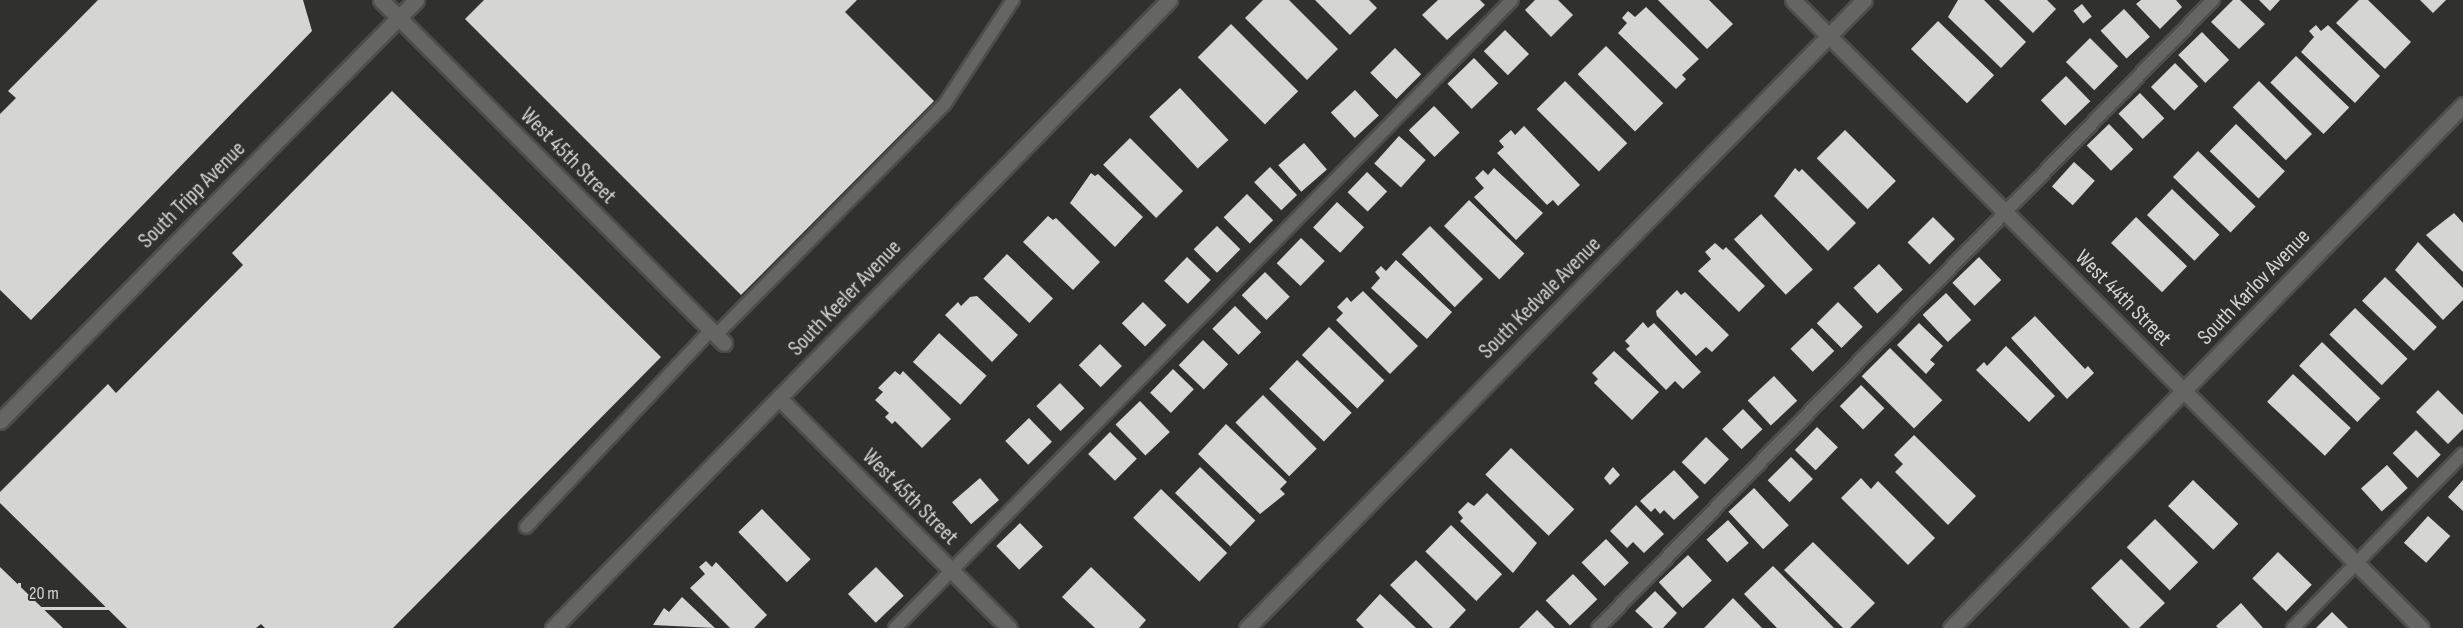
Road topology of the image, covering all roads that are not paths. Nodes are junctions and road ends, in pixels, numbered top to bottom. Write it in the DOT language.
graph roads {
  1 [pos="381,0"];
  2 [pos="416,0"];
  3 [pos="1013,0"];
  4 [pos="1169,0"];
  5 [pos="1512,0"];
  6 [pos="1793,0"];
  7 [pos="1864,0"];
  8 [pos="2213,0"];
  9 [pos="399,18"];
  10 [pos="1829,36"];
  11 [pos="2463,105"];
  12 [pos="2005,212"];
  13 [pos="717,336"];
  14 [pos="2184,391"];
  15 [pos="779,398"];
  16 [pos="3,413"];
  17 [pos="2463,454"];
  18 [pos="526,527"];
  19 [pos="2356,563"];
  20 [pos="952,570"];
  21 [pos="553,628"];
  22 [pos="895,628"];
  23 [pos="1009,628"];
  24 [pos="1247,628"];
  25 [pos="1598,628"];
  26 [pos="1951,628"];
  27 [pos="2294,628"];
  28 [pos="2421,628"];
  1 -- 9 [label="street, West 45th Street"];
  2 -- 9 [label="street, South Tripp Avenue"];
  3 -- 13 [label="lane"];
  4 -- 15 [label="street, South Keeler Avenue"];
  5 -- 20 [label="lane"];
  6 -- 10 [label="street, West 44th Street"];
  7 -- 10 [label="street, South Kedvale Avenue"];
  8 -- 12 [label="lane"];
  9 -- 13 [label="street, West 45th Street"];
  9 -- 16 [label="street, South Tripp Avenue"];
  10 -- 12 [label="street, West 44th Street"];
  10 -- 24 [label="street, South Kedvale Avenue"];
  11 -- 14 [label="street, South Karlov Avenue"];
  12 -- 14 [label="street, West 44th Street"];
  12 -- 25 [label="lane"];
  13 -- 18 [label="lane"];
  14 -- 19 [label="street, West 44th Street"];
  14 -- 26 [label="street, South Karlov Avenue"];
  15 -- 20 [label="street, West 45th Street"];
  15 -- 21 [label="street, South Keeler Avenue"];
  17 -- 19 [label="lane"];
  19 -- 27 [label="lane"];
  19 -- 28 [label="street, West 44th Street"];
  20 -- 22 [label="lane"];
  20 -- 23 [label="street, West 45th Street"];
}
